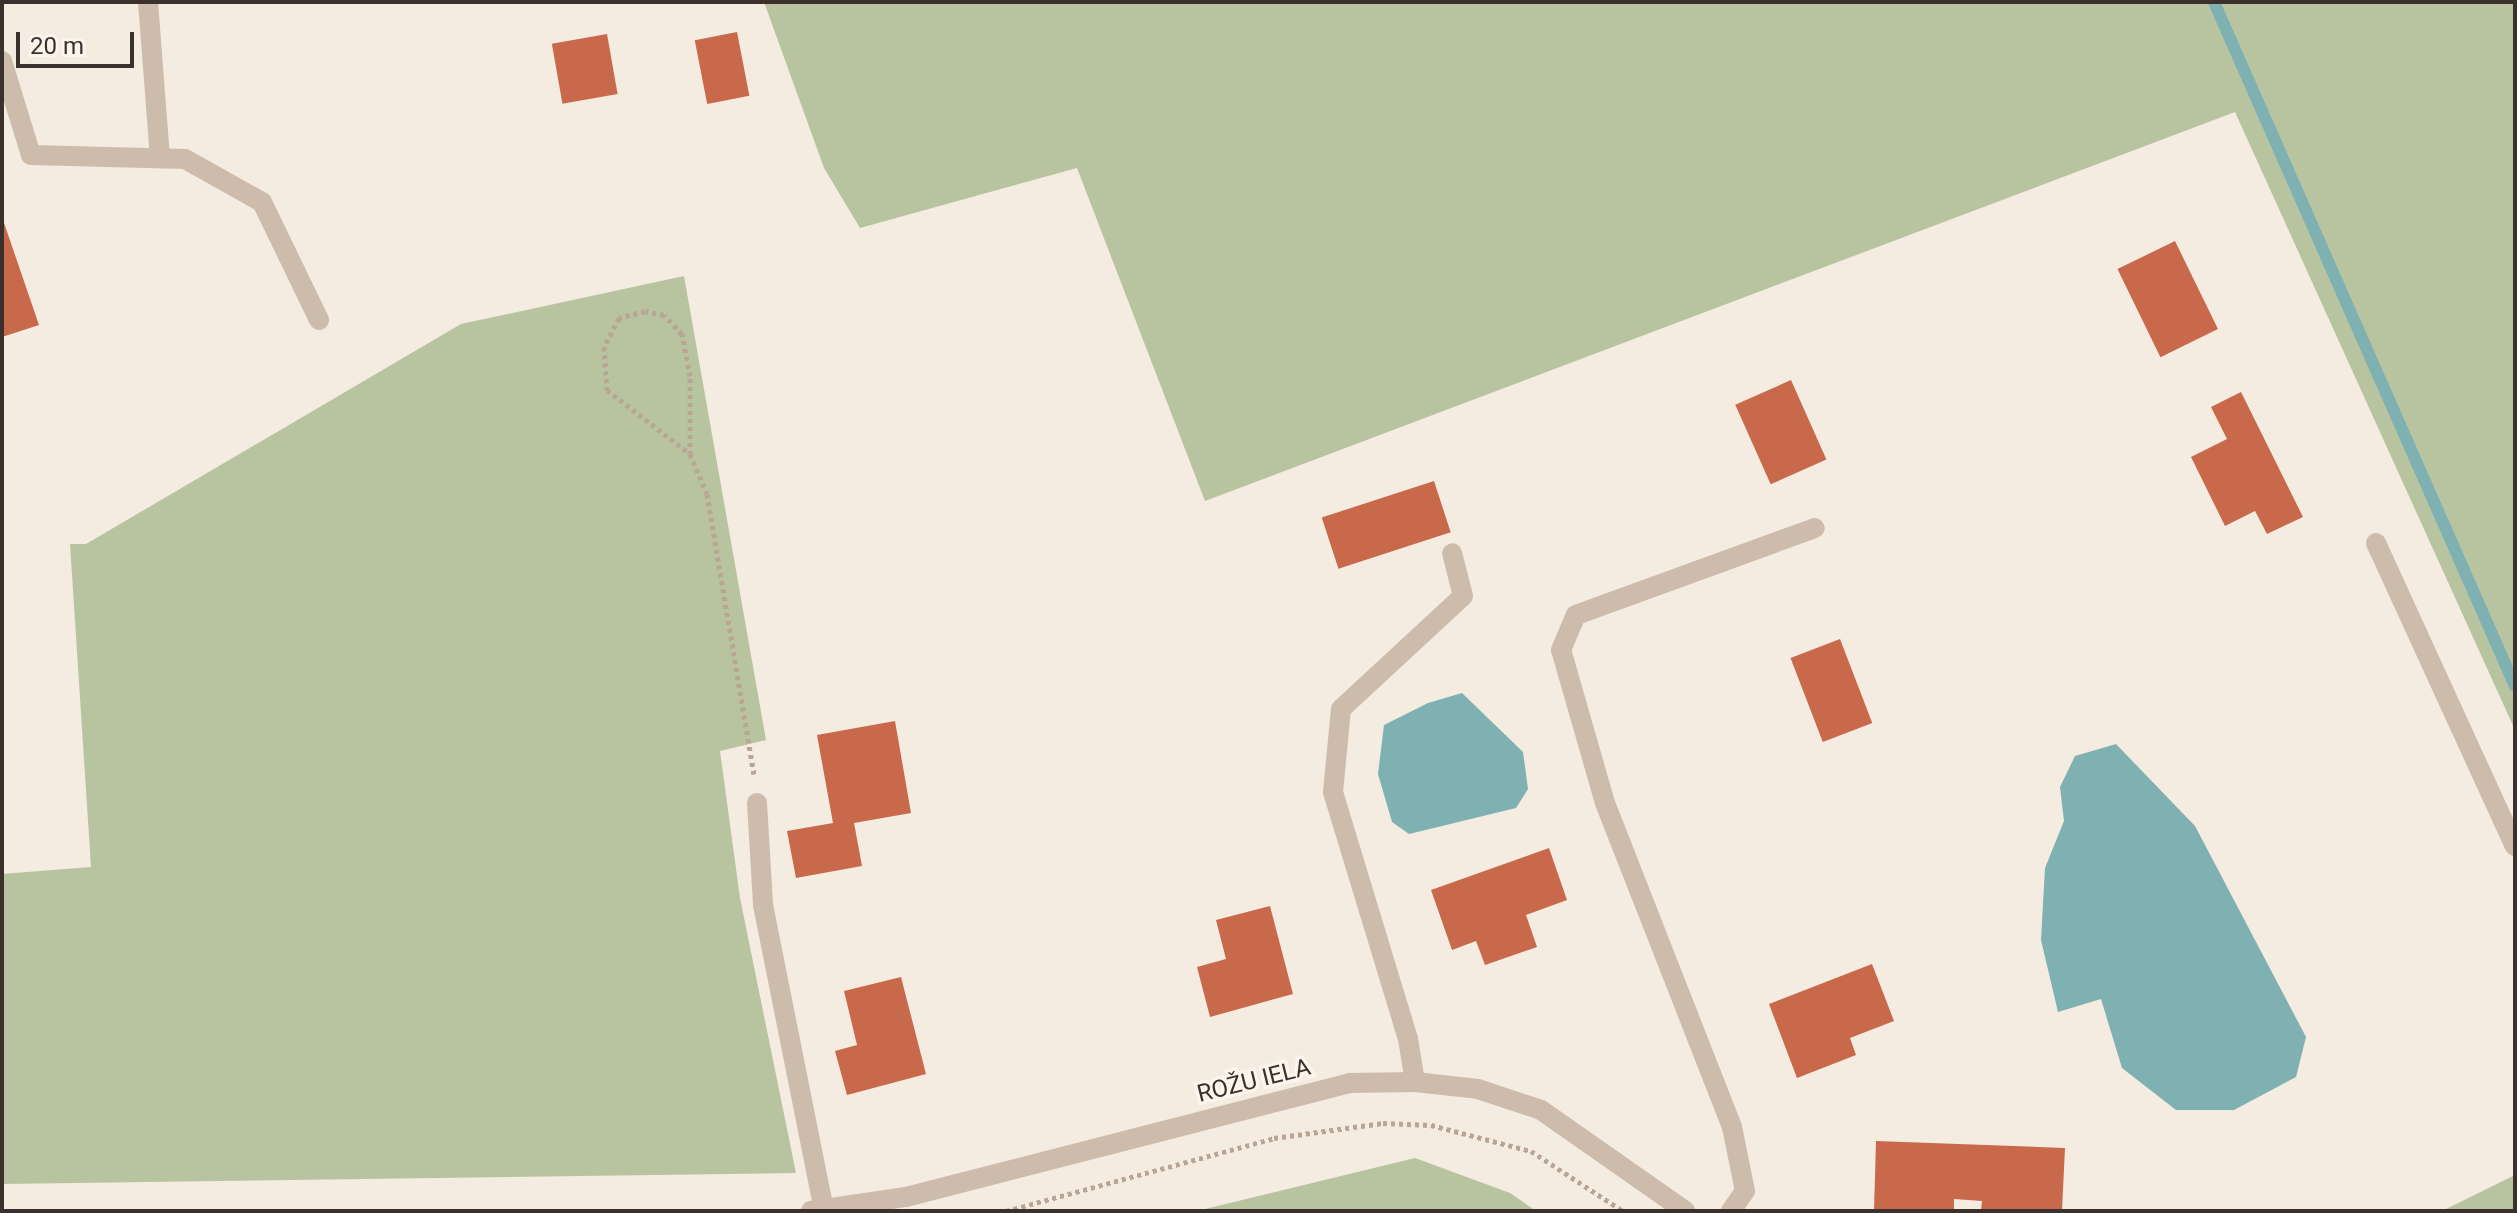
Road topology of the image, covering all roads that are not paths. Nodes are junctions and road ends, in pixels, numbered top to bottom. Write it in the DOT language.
graph roads {
  1 [pos="148,2"];
  2 [pos="2,61"];
  3 [pos="160,158"];
  4 [pos="319,320"];
  5 [pos="1815,528"];
  6 [pos="2376,543"];
  7 [pos="1452,553"];
  8 [pos="757,803"];
  9 [pos="2515,846"];
  10 [pos="1415,1082"];
  11 [pos="824,1210"];
  12 [pos="811,1211"];
  13 [pos="1685,1211"];
  14 [pos="1731,1211"];
  1 -- 3 [label="street"];
  2 -- 3 [label="street"];
  3 -- 4 [label="street"];
  5 -- 14 [label="street"];
  6 -- 9 [label="street"];
  7 -- 10 [label="street"];
  8 -- 11 [label="street"];
  10 -- 11 [label="street, ROŽU IELA"];
  10 -- 13 [label="street, ROŽU IELA"];
  11 -- 12 [label="street, ROŽU IELA"];
}
